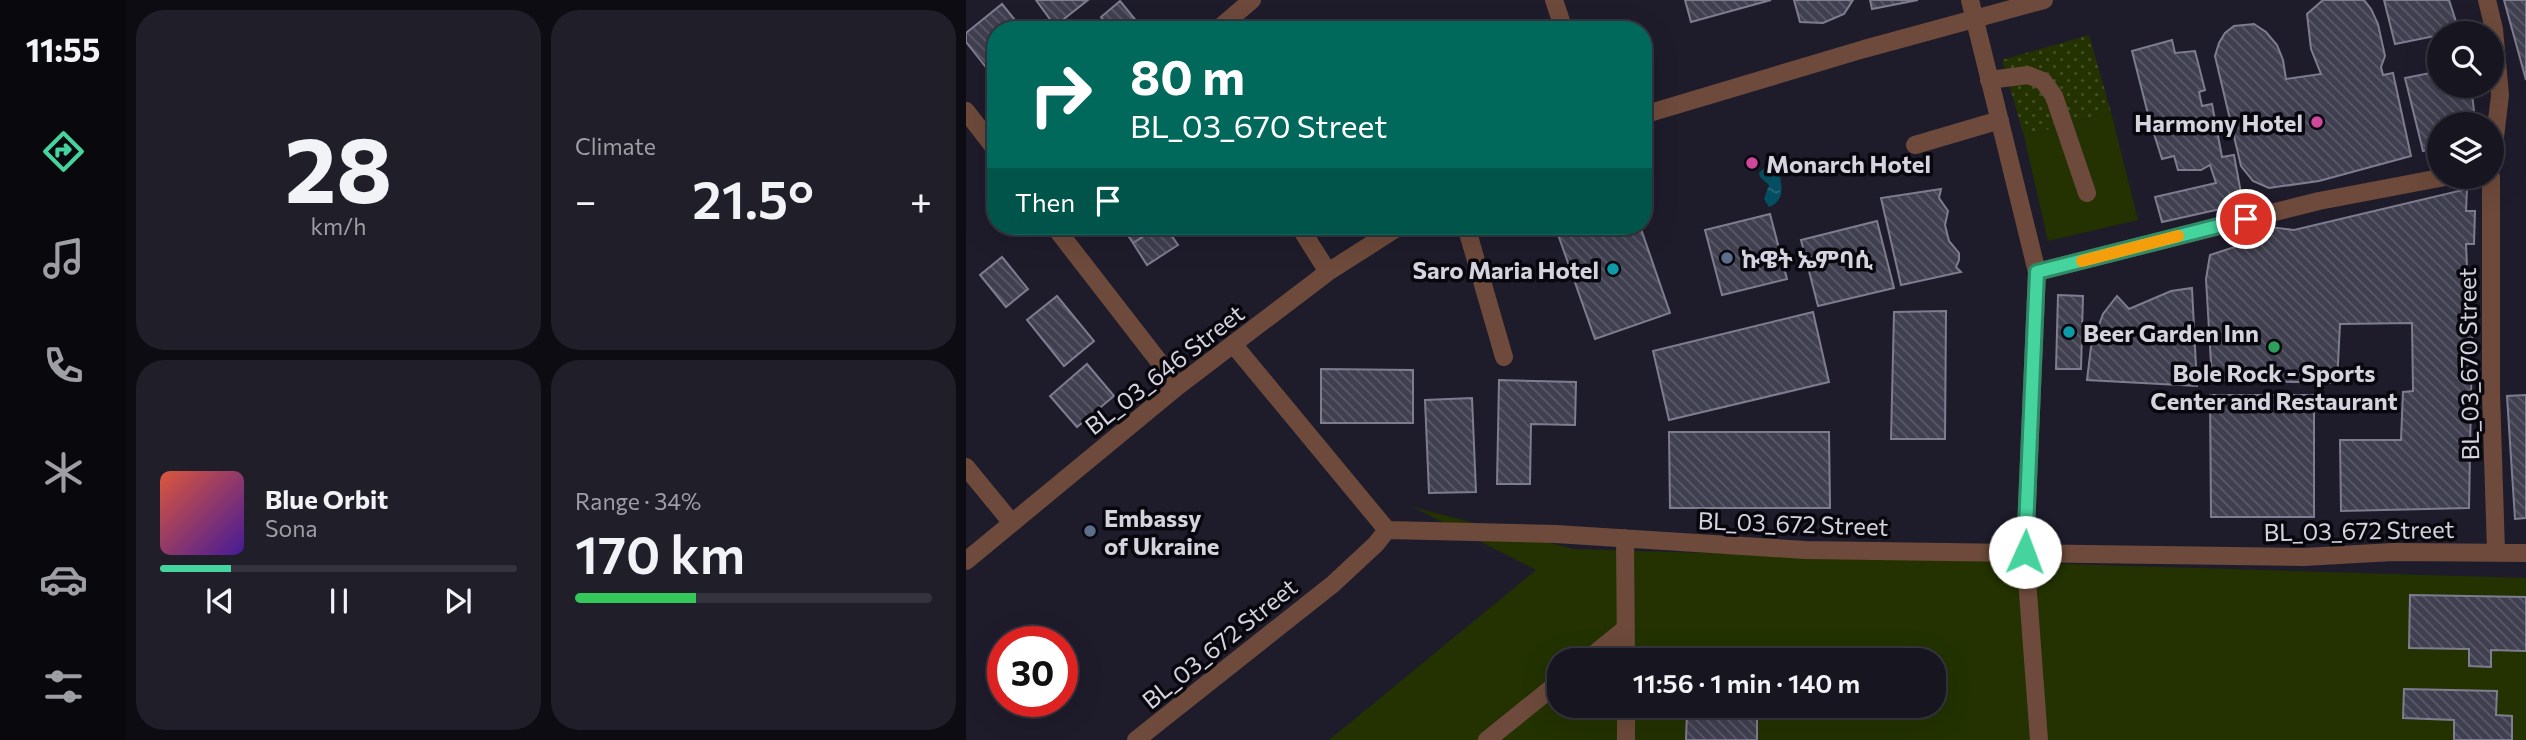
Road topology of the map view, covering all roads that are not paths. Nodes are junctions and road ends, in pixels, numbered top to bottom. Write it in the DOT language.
graph roads {
  1 [pos="1252,0"];
  2 [pos="1554,0"];
  3 [pos="1970,0"];
  4 [pos="2044,0"];
  5 [pos="2487,0"];
  6 [pos="1974,19"];
  7 [pos="1228,21"];
  8 [pos="1561,21"];
  9 [pos="1989,80"];
  10 [pos="966,111"];
  11 [pos="1652,112"];
  12 [pos="2498,112"];
  13 [pos="2000,120"];
  14 [pos="987,138"];
  15 [pos="1915,145"];
  16 [pos="2427,180"];
  17 [pos="2491,189"];
  18 [pos="2087,193"];
  19 [pos="1061,235"];
  20 [pos="1305,235"];
  21 [pos="1386,235"];
  22 [pos="1469,235"];
  23 [pos="1328,272"];
  24 [pos="2037,272"];
  25 [pos="1233,344"];
  26 [pos="1504,356"];
  27 [pos="1178,386"];
  28 [pos="966,467"];
  29 [pos="1012,523"];
  30 [pos="1387,530"];
  31 [pos="1625,538"];
  32 [pos="2497,551"];
  33 [pos="2025,552"];
  34 [pos="2526,553"];
  35 [pos="966,561"];
  36 [pos="1625,629"];
  37 [pos="1602,648"];
  38 [pos="1626,648"];
  39 [pos="1547,692"];
  40 [pos="1626,718"];
  41 [pos="1136,740"];
  42 [pos="1487,740"];
  43 [pos="1626,740"];
  44 [pos="2039,740"];
  1 -- 7 [label="street"];
  2 -- 8 [label="street"];
  3 -- 6 [label="street"];
  4 -- 6 [label="street"];
  5 -- 12 [label="street"];
  6 -- 9 [label="street"];
  6 -- 11 [label="street"];
  9 -- 13 [label="street"];
  9 -- 18 [label="street"];
  10 -- 14 [label="street"];
  13 -- 15 [label="street"];
  13 -- 24 [label="street"];
  16 -- 24 [label="street"];
  17 -- 32 [label="street, BL_03_670 Street"];
  19 -- 27 [label="street"];
  20 -- 23 [label="street"];
  21 -- 23 [label="street, BL_03_646 Street"];
  22 -- 26 [label="street"];
  23 -- 25 [label="street, BL_03_646 Street"];
  24 -- 33 [label="street"];
  25 -- 27 [label="street, BL_03_646 Street"];
  25 -- 30 [label="street"];
  27 -- 29 [label="street, BL_03_646 Street"];
  28 -- 29 [label="street"];
  29 -- 35 [label="street, BL_03_646 Street"];
  30 -- 31 [label="street, BL_03_672 Street"];
  30 -- 41 [label="street, BL_03_672 Street"];
  31 -- 33 [label="street, BL_03_672 Street"];
  31 -- 36 [label="street"];
  32 -- 33 [label="street, BL_03_672 Street"];
  32 -- 34 [label="street, BL_03_672 Street"];
  33 -- 44 [label="street"];
  36 -- 37 [label="street"];
  36 -- 38 [label="street"];
  39 -- 42 [label="street"];
  40 -- 43 [label="street"];
}
